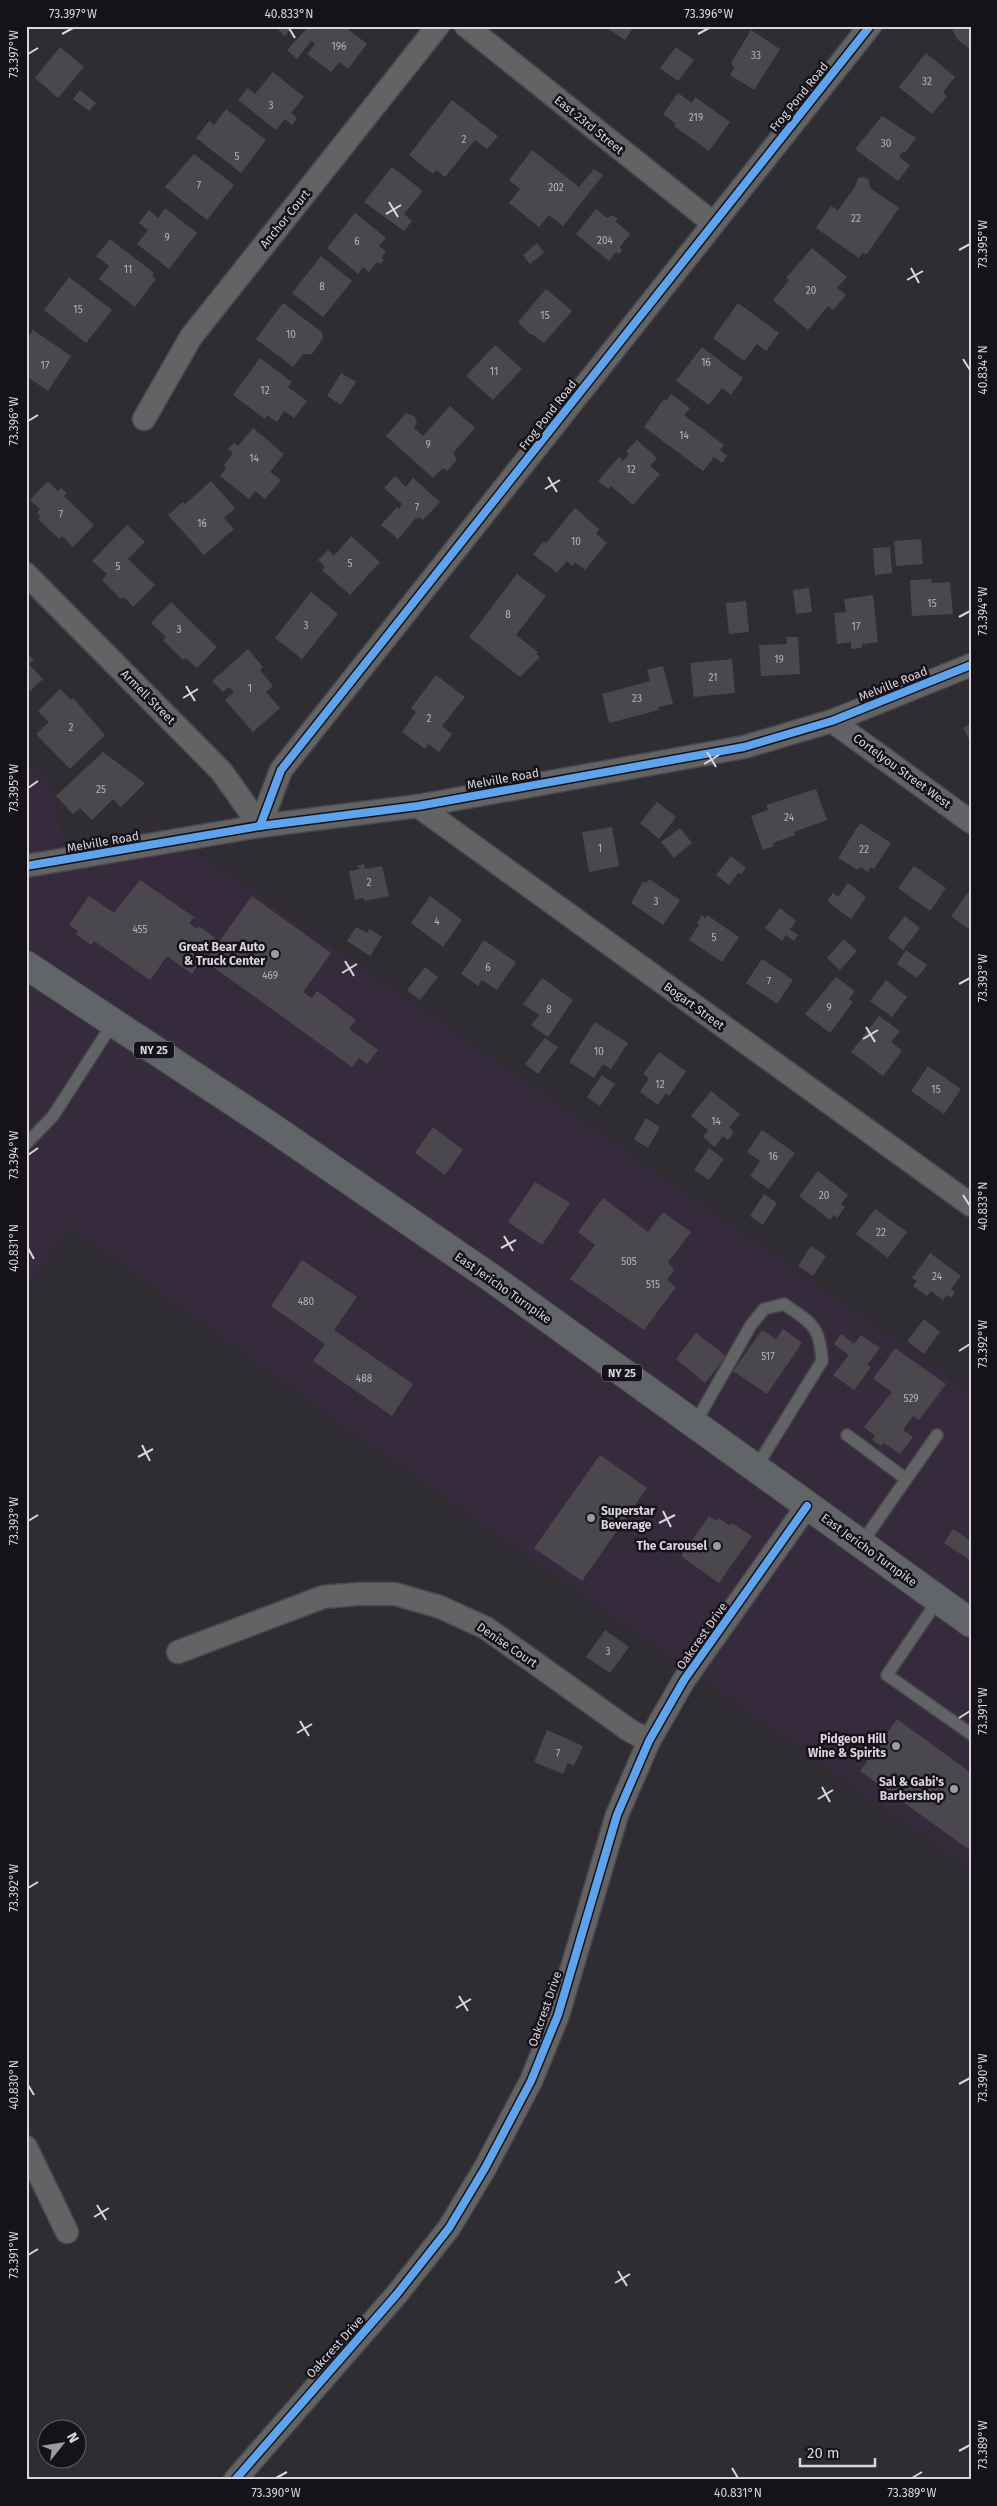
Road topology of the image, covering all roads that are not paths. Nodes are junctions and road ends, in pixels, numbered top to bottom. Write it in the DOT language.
graph roads {
  1 [pos="438,26"];
  2 [pos="466,26"];
  3 [pos="870,26"];
  4 [pos="713,223"];
  5 [pos="144,419"];
  6 [pos="26,574"];
  7 [pos="971,665"];
  8 [pos="832,721"];
  9 [pos="418,806"];
  10 [pos="971,822"];
  11 [pos="260,826"];
  12 [pos="26,866"];
  13 [pos="31,973"];
  14 [pos="113,1023"];
  15 [pos="26,1144"];
  16 [pos="971,1205"];
  17 [pos="694,1425"];
  18 [pos="847,1435"];
  19 [pos="937,1435"];
  20 [pos="755,1469"];
  21 [pos="906,1479"];
  22 [pos="807,1506"];
  23 [pos="861,1544"];
  24 [pos="938,1600"];
  25 [pos="971,1623"];
  26 [pos="178,1652"];
  27 [pos="971,1734"];
  28 [pos="649,1741"];
  29 [pos="26,2147"];
  30 [pos="68,2232"];
  31 [pos="235,2480"];
  1 -- 5 [label="street, Anchor Court"];
  2 -- 4 [label="street, East 23rd Street"];
  3 -- 4 [label="street, Frog Pond Road"];
  4 -- 11 [label="street, Frog Pond Road"];
  6 -- 11 [label="street, Armell Street"];
  7 -- 8 [label="street, Melville Road"];
  8 -- 9 [label="street, Melville Road"];
  8 -- 10 [label="street, Cortelyou Street West"];
  9 -- 11 [label="street, Melville Road"];
  9 -- 16 [label="street, Bogart Street"];
  11 -- 12 [label="street, Melville Road"];
  13 -- 14 [label="main road, East Jericho Turnpike / NY 25"];
  14 -- 15 [label="lane"];
  14 -- 17 [label="main road, East Jericho Turnpike / NY 25"];
  17 -- 20 [label="main road, East Jericho Turnpike / NY 25"];
  17 -- 20 [label="lane"];
  18 -- 21 [label="lane"];
  19 -- 21 [label="lane"];
  20 -- 22 [label="main road, East Jericho Turnpike / NY 25"];
  21 -- 23 [label="lane"];
  22 -- 23 [label="main road, East Jericho Turnpike / NY 25"];
  22 -- 28 [label="street, Oakcrest Drive"];
  23 -- 24 [label="main road, East Jericho Turnpike / NY 25"];
  24 -- 25 [label="main road, East Jericho Turnpike / NY 25"];
  24 -- 27 [label="lane"];
  26 -- 28 [label="street, Denise Court"];
  28 -- 31 [label="street, Oakcrest Drive"];
  29 -- 30 [label="street"];
}
